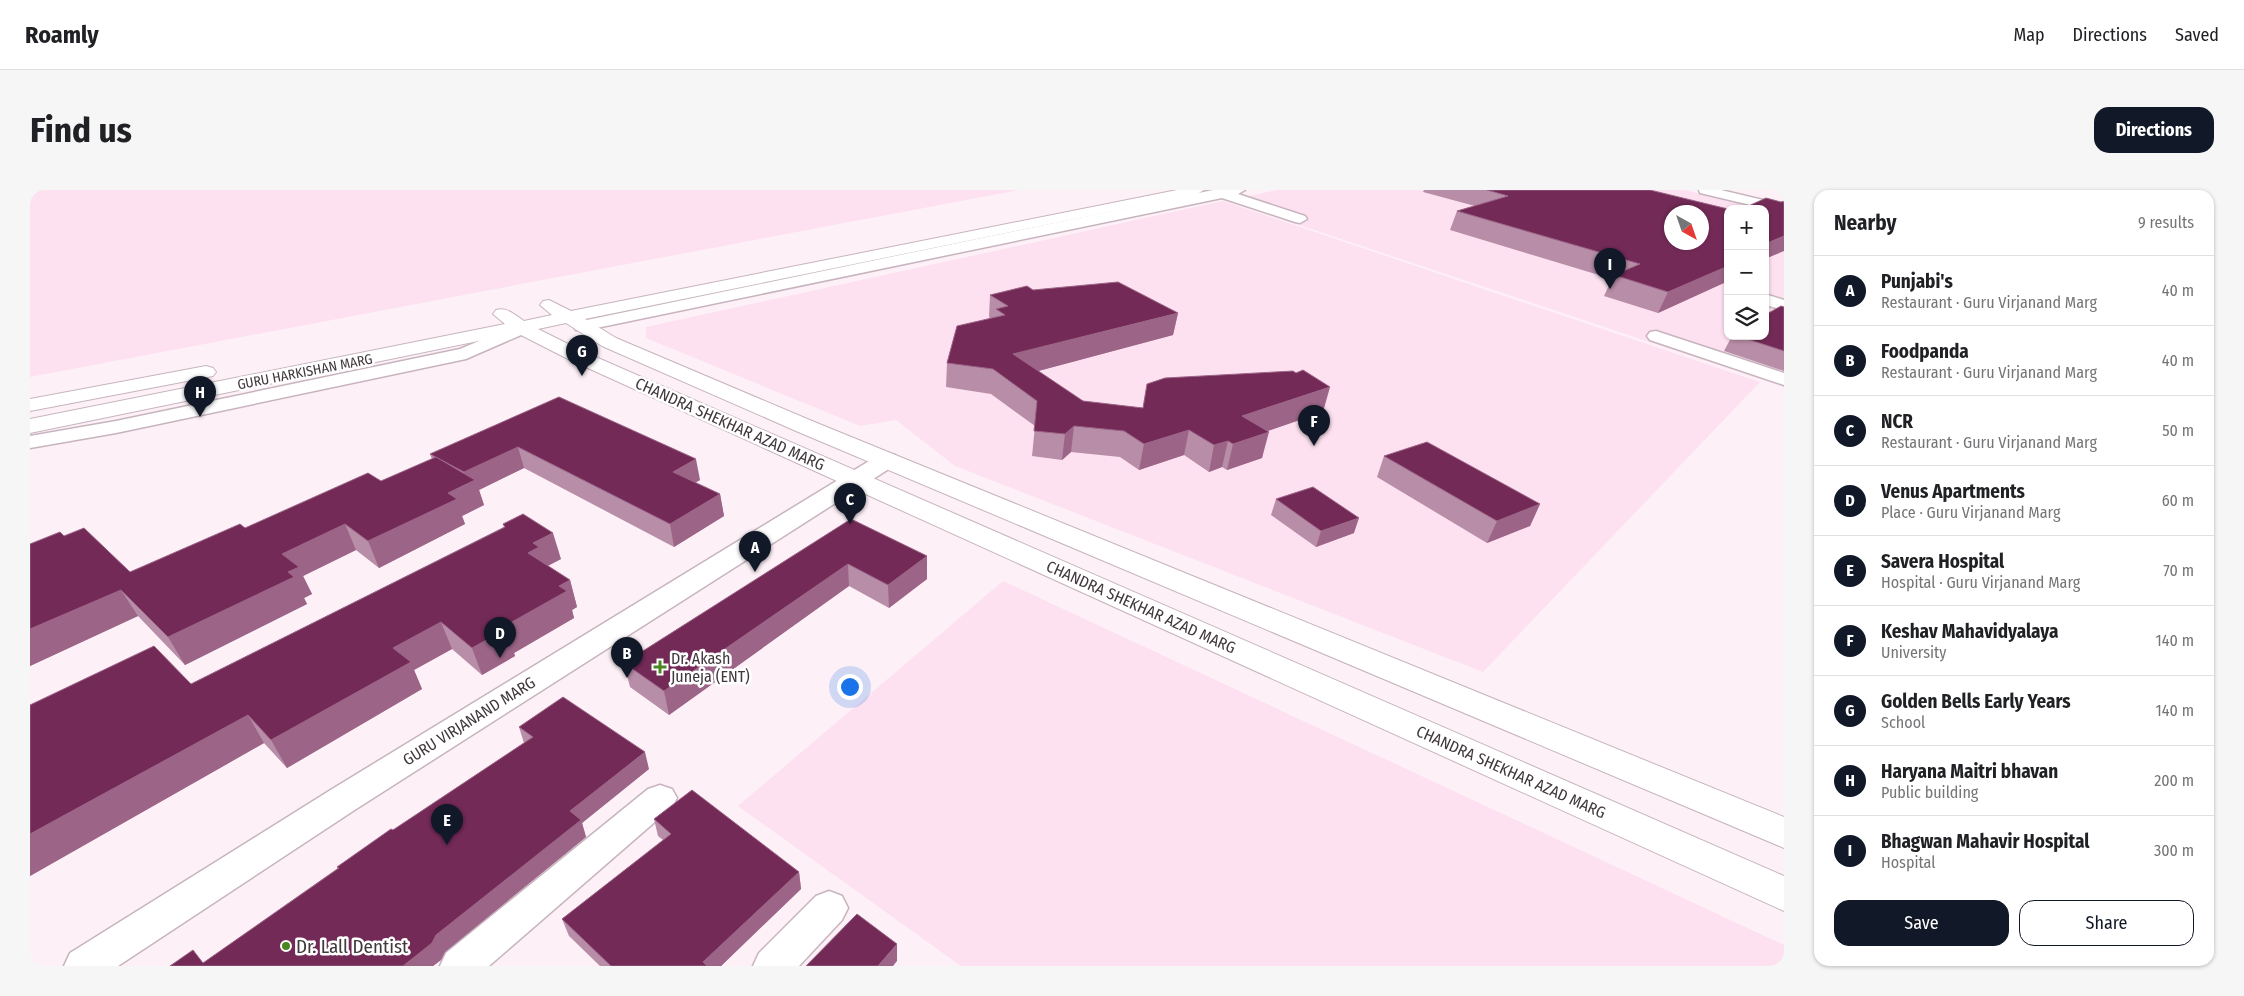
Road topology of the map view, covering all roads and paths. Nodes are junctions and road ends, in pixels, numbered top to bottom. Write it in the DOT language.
graph roads {
  1 [pos="1129,190"];
  2 [pos="1197,190"];
  3 [pos="1705,190"];
  4 [pos="1225,191"];
  5 [pos="1784,200"];
  6 [pos="1767,205"];
  7 [pos="1769,205"];
  8 [pos="1784,209"];
  9 [pos="1300,219"];
  10 [pos="655,284"];
  11 [pos="1769,300"];
  12 [pos="1784,305"];
  13 [pos="543,314"];
  14 [pos="1656,336"];
  15 [pos="1784,380"];
  16 [pos="30,405"];
  17 [pos="30,426"];
  18 [pos="30,442"];
  19 [pos="887,460"];
  20 [pos="856,480"];
  21 [pos="660,798"];
  22 [pos="1784,833"];
  23 [pos="1784,894"];
  24 [pos="829,908"];
  25 [pos="84,966"];
  26 [pos="460,966"];
  27 [pos="773,966"];
  1 -- 10 [label="main road"];
  2 -- 13 [label="main road"];
  3 -- 6 [label="street"];
  4 -- 9 [label="street"];
  4 -- 13 [label="street"];
  5 -- 6 [label="street"];
  7 -- 8 [label="street"];
  11 -- 12 [label="street"];
  13 -- 16 [label="main road, GURU HARKISHAN MARG"];
  13 -- 17 [label="main road, GURU HARKISHAN MARG"];
  13 -- 18 [label="street"];
  13 -- 19 [label="main road, CHANDRA SHEKHAR AZAD MARG"];
  13 -- 20 [label="main road, CHANDRA SHEKHAR AZAD MARG"];
  14 -- 15 [label="street"];
  19 -- 20 [label="street, GURU VIRJANAND MARG"];
  19 -- 22 [label="main road, CHANDRA SHEKHAR AZAD MARG"];
  20 -- 23 [label="main road, CHANDRA SHEKHAR AZAD MARG"];
  20 -- 25 [label="street, GURU VIRJANAND MARG"];
  21 -- 26 [label="street"];
  24 -- 27 [label="street"];
}
